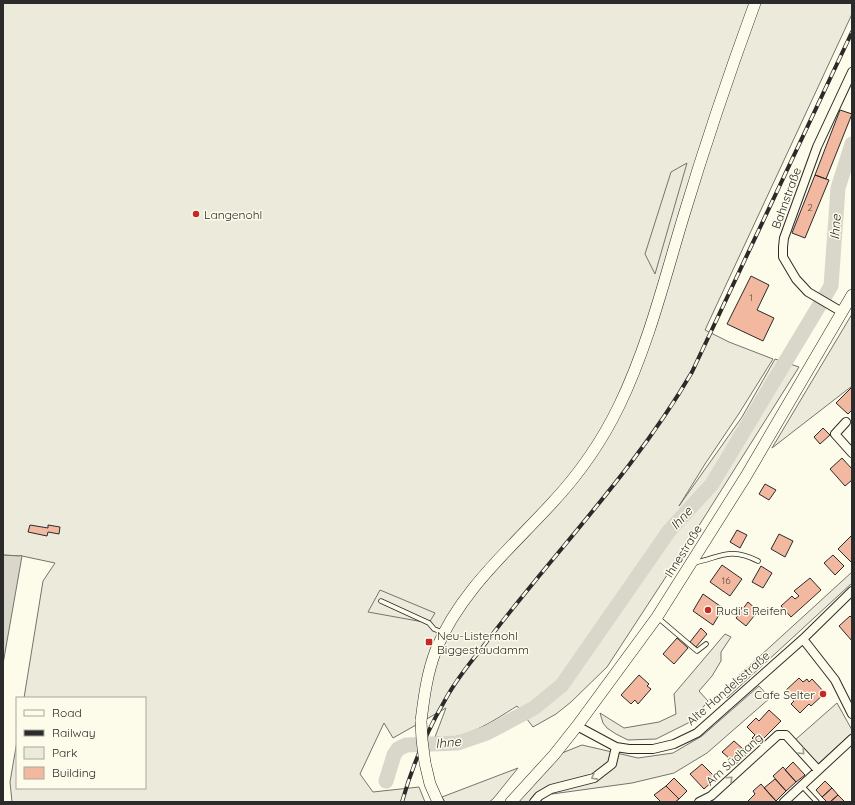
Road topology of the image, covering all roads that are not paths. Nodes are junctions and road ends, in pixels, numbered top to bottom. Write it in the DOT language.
graph roads {
  1 [pos="755,3"];
  2 [pos="852,72"];
  3 [pos="852,295"];
  4 [pos="838,310"];
  5 [pos="846,422"];
  6 [pos="852,453"];
  7 [pos="758,561"];
  8 [pos="691,564"];
  9 [pos="852,591"];
  10 [pos="381,601"];
  11 [pos="657,616"];
  12 [pos="444,633"];
  13 [pos="803,639"];
  14 [pos="706,644"];
  15 [pos="852,714"];
  16 [pos="577,726"];
  17 [pos="852,739"];
  18 [pos="616,747"];
  19 [pos="818,770"];
  20 [pos="801,786"];
  21 [pos="436,800"];
  22 [pos="511,802"];
  23 [pos="534,802"];
  24 [pos="699,802"];
  25 [pos="784,802"];
  26 [pos="817,802"];
  1 -- 12 [label="main road"];
  2 -- 4 [label="street, Bahnstraße"];
  3 -- 4 [label="main road, Ihnestraße"];
  4 -- 8 [label="main road, Ihnestraße"];
  5 -- 6 [label="street"];
  7 -- 8 [label="lane"];
  8 -- 11 [label="main road, Ihnestraße"];
  9 -- 13 [label="street, Alte Handelsstraße"];
  10 -- 12 [label="lane"];
  11 -- 14 [label="lane"];
  11 -- 16 [label="main road, Ihnestraße"];
  12 -- 21 [label="main road, bridge"];
  13 -- 15 [label="street"];
  13 -- 18 [label="street, Alte Handelsstraße"];
  16 -- 18 [label="street, Alte Handelsstraße"];
  16 -- 22 [label="main road, Ihnestraße"];
  17 -- 19 [label="street"];
  18 -- 23 [label="street, one-way"];
  19 -- 20 [label="street"];
  24 -- 19 [label="street, Am Südhang, one-way"];
  20 -- 25 [label="street"];
  20 -- 26 [label="lane"];
}
